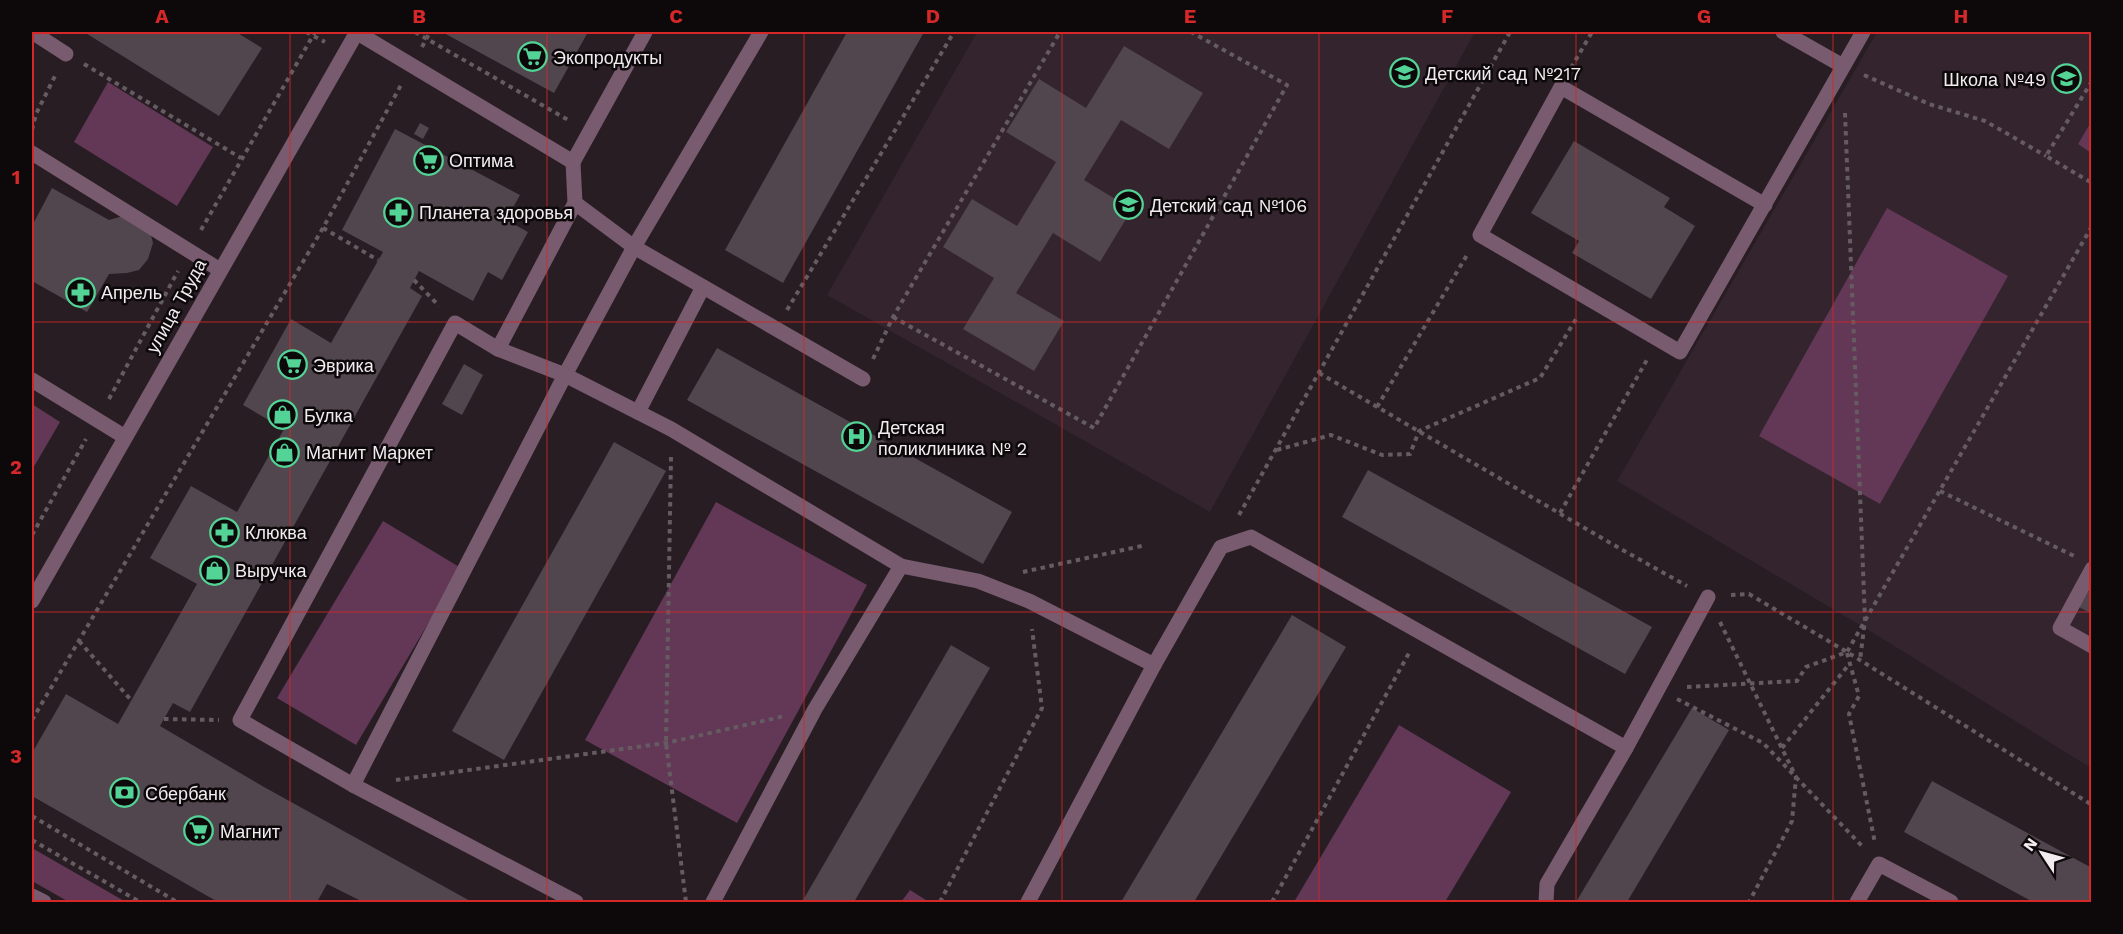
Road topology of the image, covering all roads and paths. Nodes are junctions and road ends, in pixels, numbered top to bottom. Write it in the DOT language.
graph roads {
  1 [pos="32,32"];
  2 [pos="315,32"];
  3 [pos="356,32"];
  4 [pos="415,32"];
  5 [pos="645,32"];
  6 [pos="761,32"];
  7 [pos="954,32"];
  8 [pos="1060,32"];
  9 [pos="1191,32"];
  10 [pos="1510,32"];
  11 [pos="1592,32"];
  12 [pos="1783,32"];
  13 [pos="1863,32"];
  14 [pos="66,54"];
  15 [pos="1844,66"];
  16 [pos="2091,81"];
  17 [pos="401,85"];
  18 [pos="1560,87"];
  19 [pos="1845,113"];
  20 [pos="590,132"];
  21 [pos="32,134"];
  22 [pos="32,153"];
  23 [pos="2046,156"];
  24 [pos="241,158"];
  25 [pos="573,162"];
  26 [pos="2091,183"];
  27 [pos="575,203"];
  28 [pos="1765,205"];
  29 [pos="2091,226"];
  30 [pos="323,228"];
  31 [pos="1480,235"];
  32 [pos="634,247"];
  33 [pos="189,250"];
  34 [pos="378,260"];
  35 [pos="220,270"];
  36 [pos="414,280"];
  37 [pos="703,287"];
  38 [pos="1589,298"];
  39 [pos="893,317"];
  40 [pos="455,323"];
  41 [pos="776,329"];
  42 [pos="1659,339"];
  43 [pos="498,350"];
  44 [pos="1319,373"];
  45 [pos="565,375"];
  46 [pos="863,379"];
  47 [pos="32,380"];
  48 [pos="1377,406"];
  49 [pos="638,412"];
  50 [pos="97,420"];
  51 [pos="671,429"];
  52 [pos="1419,431"];
  53 [pos="125,437"];
  54 [pos="1276,450"];
  55 [pos="1940,490"];
  56 [pos="1560,513"];
  57 [pos="32,535"];
  58 [pos="1146,545"];
  59 [pos="1221,547"];
  60 [pos="2057,548"];
  61 [pos="901,566"];
  62 [pos="2091,569"];
  63 [pos="978,581"];
  64 [pos="1708,597"];
  65 [pos="32,601"];
  66 [pos="1029,601"];
  67 [pos="1865,620"];
  68 [pos="1420,633"];
  69 [pos="79,641"];
  70 [pos="2091,646"];
  71 [pos="1847,652"];
  72 [pos="1860,660"];
  73 [pos="1850,663"];
  74 [pos="1154,665"];
  75 [pos="1751,684"];
  76 [pos="1657,689"];
  77 [pos="131,700"];
  78 [pos="815,709"];
  79 [pos="164,719"];
  80 [pos="32,720"];
  81 [pos="240,720"];
  82 [pos="666,743"];
  83 [pos="1626,748"];
  84 [pos="1782,748"];
  85 [pos="1796,777"];
  86 [pos="353,785"];
  87 [pos="2091,805"];
  88 [pos="32,816"];
  89 [pos="32,840"];
  90 [pos="1879,864"];
  91 [pos="32,896"];
  92 [pos="44,903"];
  93 [pos="140,903"];
  94 [pos="177,903"];
  95 [pos="576,903"];
  96 [pos="686,903"];
  97 [pos="713,903"];
  98 [pos="940,903"];
  99 [pos="1028,903"];
  100 [pos="1272,903"];
  101 [pos="1546,903"];
  102 [pos="1749,903"];
  103 [pos="1857,903"];
  104 [pos="1951,903"];
  1 -- 14 [label="street"];
  2 -- 24 [label="path"];
  3 -- 25 [label="street"];
  3 -- 35 [label="street, улица Труда"];
  4 -- 20 [label="path"];
  5 -- 20 [label="street"];
  6 -- 32 [label="street"];
  7 -- 41 [label="path"];
  8 -- 39 [label="path"];
  9 -- 39 [label="path"];
  10 -- 44 [label="path"];
  11 -- 18 [label="path"];
  12 -- 15 [label="street"];
  13 -- 15 [label="street"];
  14 -- 21 [label="path"];
  14 -- 24 [label="path"];
  15 -- 23 [label="path"];
  15 -- 28 [label="street"];
  16 -- 23 [label="path"];
  17 -- 30 [label="path"];
  18 -- 28 [label="street"];
  18 -- 31 [label="street"];
  19 -- 67 [label="path"];
  20 -- 25 [label="street"];
  22 -- 33 [label="street"];
  23 -- 26 [label="path"];
  24 -- 33 [label="path"];
  25 -- 27 [label="street"];
  27 -- 32 [label="street"];
  27 -- 43 [label="street"];
  28 -- 42 [label="street"];
  29 -- 55 [label="path"];
  30 -- 34 [label="path"];
  30 -- 69 [label="path"];
  31 -- 38 [label="street"];
  31 -- 48 [label="path"];
  32 -- 37 [label="street"];
  32 -- 45 [label="street"];
  33 -- 35 [label="street"];
  33 -- 50 [label="path"];
  35 -- 53 [label="street, улица Труда"];
  36 -- 40 [label="path"];
  37 -- 41 [label="street"];
  37 -- 49 [label="street"];
  38 -- 42 [label="street"];
  38 -- 52 [label="path"];
  39 -- 46 [label="path"];
  40 -- 43 [label="street"];
  40 -- 81 [label="street"];
  41 -- 46 [label="street"];
  42 -- 56 [label="path"];
  43 -- 45 [label="street"];
  44 -- 48 [label="path"];
  44 -- 54 [label="path"];
  45 -- 49 [label="street"];
  45 -- 86 [label="street"];
  47 -- 50 [label="street"];
  48 -- 52 [label="path"];
  49 -- 51 [label="street"];
  50 -- 53 [label="street"];
  50 -- 57 [label="path"];
  51 -- 61 [label="street"];
  51 -- 82 [label="path"];
  52 -- 54 [label="path"];
  52 -- 56 [label="path"];
  53 -- 65 [label="street, улица Труда"];
  54 -- 59 [label="path"];
  55 -- 60 [label="path"];
  55 -- 67 [label="path"];
  56 -- 64 [label="path"];
  58 -- 63 [label="path"];
  59 -- 68 [label="street"];
  59 -- 74 [label="street"];
  61 -- 63 [label="street"];
  61 -- 78 [label="street"];
  62 -- 70 [label="street"];
  63 -- 66 [label="street"];
  64 -- 71 [label="path"];
  64 -- 75 [label="path"];
  64 -- 76 [label="street"];
  66 -- 74 [label="street"];
  66 -- 98 [label="path"];
  67 -- 71 [label="path"];
  67 -- 72 [label="path"];
  68 -- 83 [label="street"];
  68 -- 100 [label="path"];
  69 -- 77 [label="path"];
  69 -- 80 [label="path"];
  71 -- 72 [label="path"];
  71 -- 73 [label="path"];
  71 -- 75 [label="path"];
  72 -- 87 [label="path"];
  73 -- 84 [label="path"];
  73 -- 90 [label="path"];
  74 -- 99 [label="street"];
  75 -- 76 [label="path"];
  75 -- 84 [label="path"];
  76 -- 83 [label="street"];
  76 -- 85 [label="path"];
  78 -- 82 [label="path"];
  78 -- 97 [label="street"];
  79 -- 81 [label="path"];
  81 -- 86 [label="street"];
  82 -- 86 [label="path"];
  82 -- 96 [label="path"];
  83 -- 101 [label="street"];
  84 -- 85 [label="path"];
  85 -- 90 [label="path"];
  85 -- 102 [label="path"];
  86 -- 95 [label="street"];
  88 -- 94 [label="path"];
  89 -- 93 [label="path"];
  90 -- 103 [label="street"];
  90 -- 104 [label="street"];
  91 -- 92 [label="street"];
}
